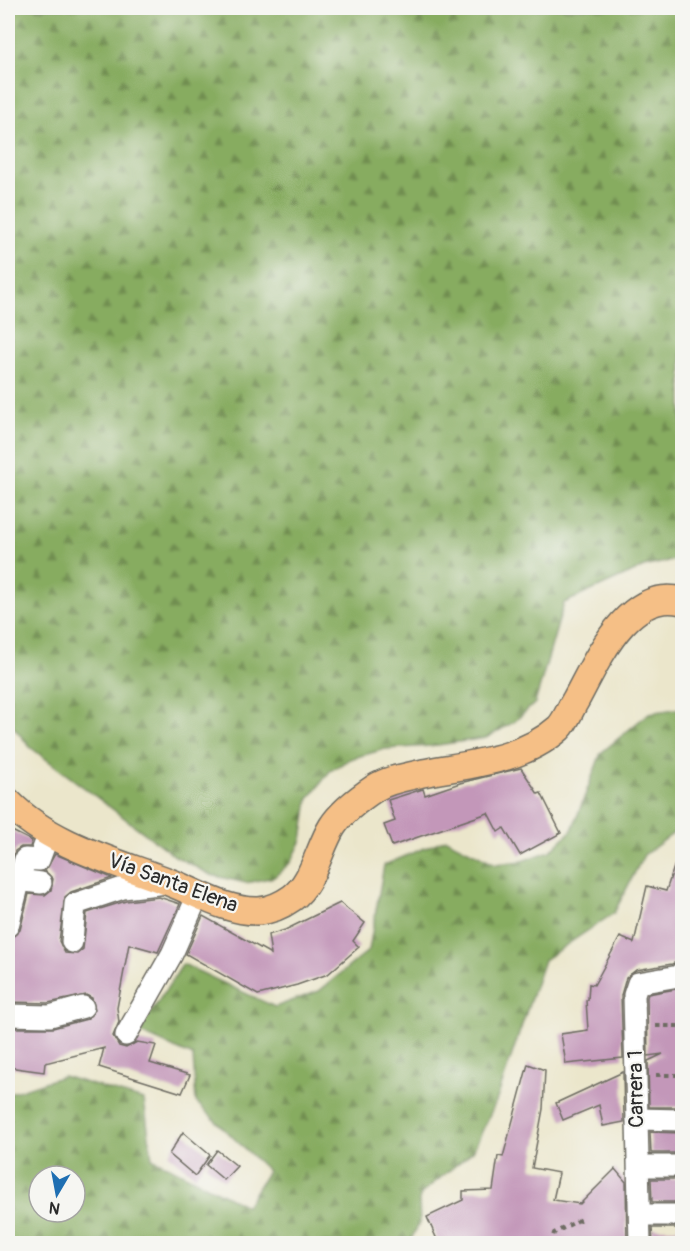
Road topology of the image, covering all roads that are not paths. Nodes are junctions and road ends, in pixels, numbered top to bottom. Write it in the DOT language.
graph roads {
  1 [pos="682,601"];
  2 [pos="8,802"];
  3 [pos="49,833"];
  4 [pos="18,880"];
  5 [pos="171,882"];
  6 [pos="41,883"];
  7 [pos="198,896"];
  8 [pos="8,926"];
  9 [pos="72,942"];
  10 [pos="681,975"];
  11 [pos="83,1007"];
  12 [pos="8,1014"];
  13 [pos="126,1035"];
  14 [pos="637,1119"];
  15 [pos="682,1120"];
  16 [pos="639,1166"];
  17 [pos="682,1166"];
  18 [pos="641,1215"];
  19 [pos="682,1215"];
  20 [pos="640,1244"];
  1 -- 7 [label="main road, Vía Santa Elena"];
  2 -- 3 [label="main road, Vía Santa Elena"];
  3 -- 4 [label="street"];
  3 -- 5 [label="main road, Vía Santa Elena"];
  4 -- 6 [label="street"];
  4 -- 8 [label="street"];
  5 -- 7 [label="main road, Vía Santa Elena"];
  5 -- 9 [label="street"];
  7 -- 13 [label="street"];
  10 -- 14 [label="street, Carrera 1"];
  11 -- 12 [label="street"];
  14 -- 15 [label="street"];
  14 -- 16 [label="street, Carrera 1"];
  16 -- 17 [label="street"];
  16 -- 18 [label="street, Carrera 1"];
  18 -- 19 [label="street"];
  18 -- 20 [label="street, Carrera 1"];
}
